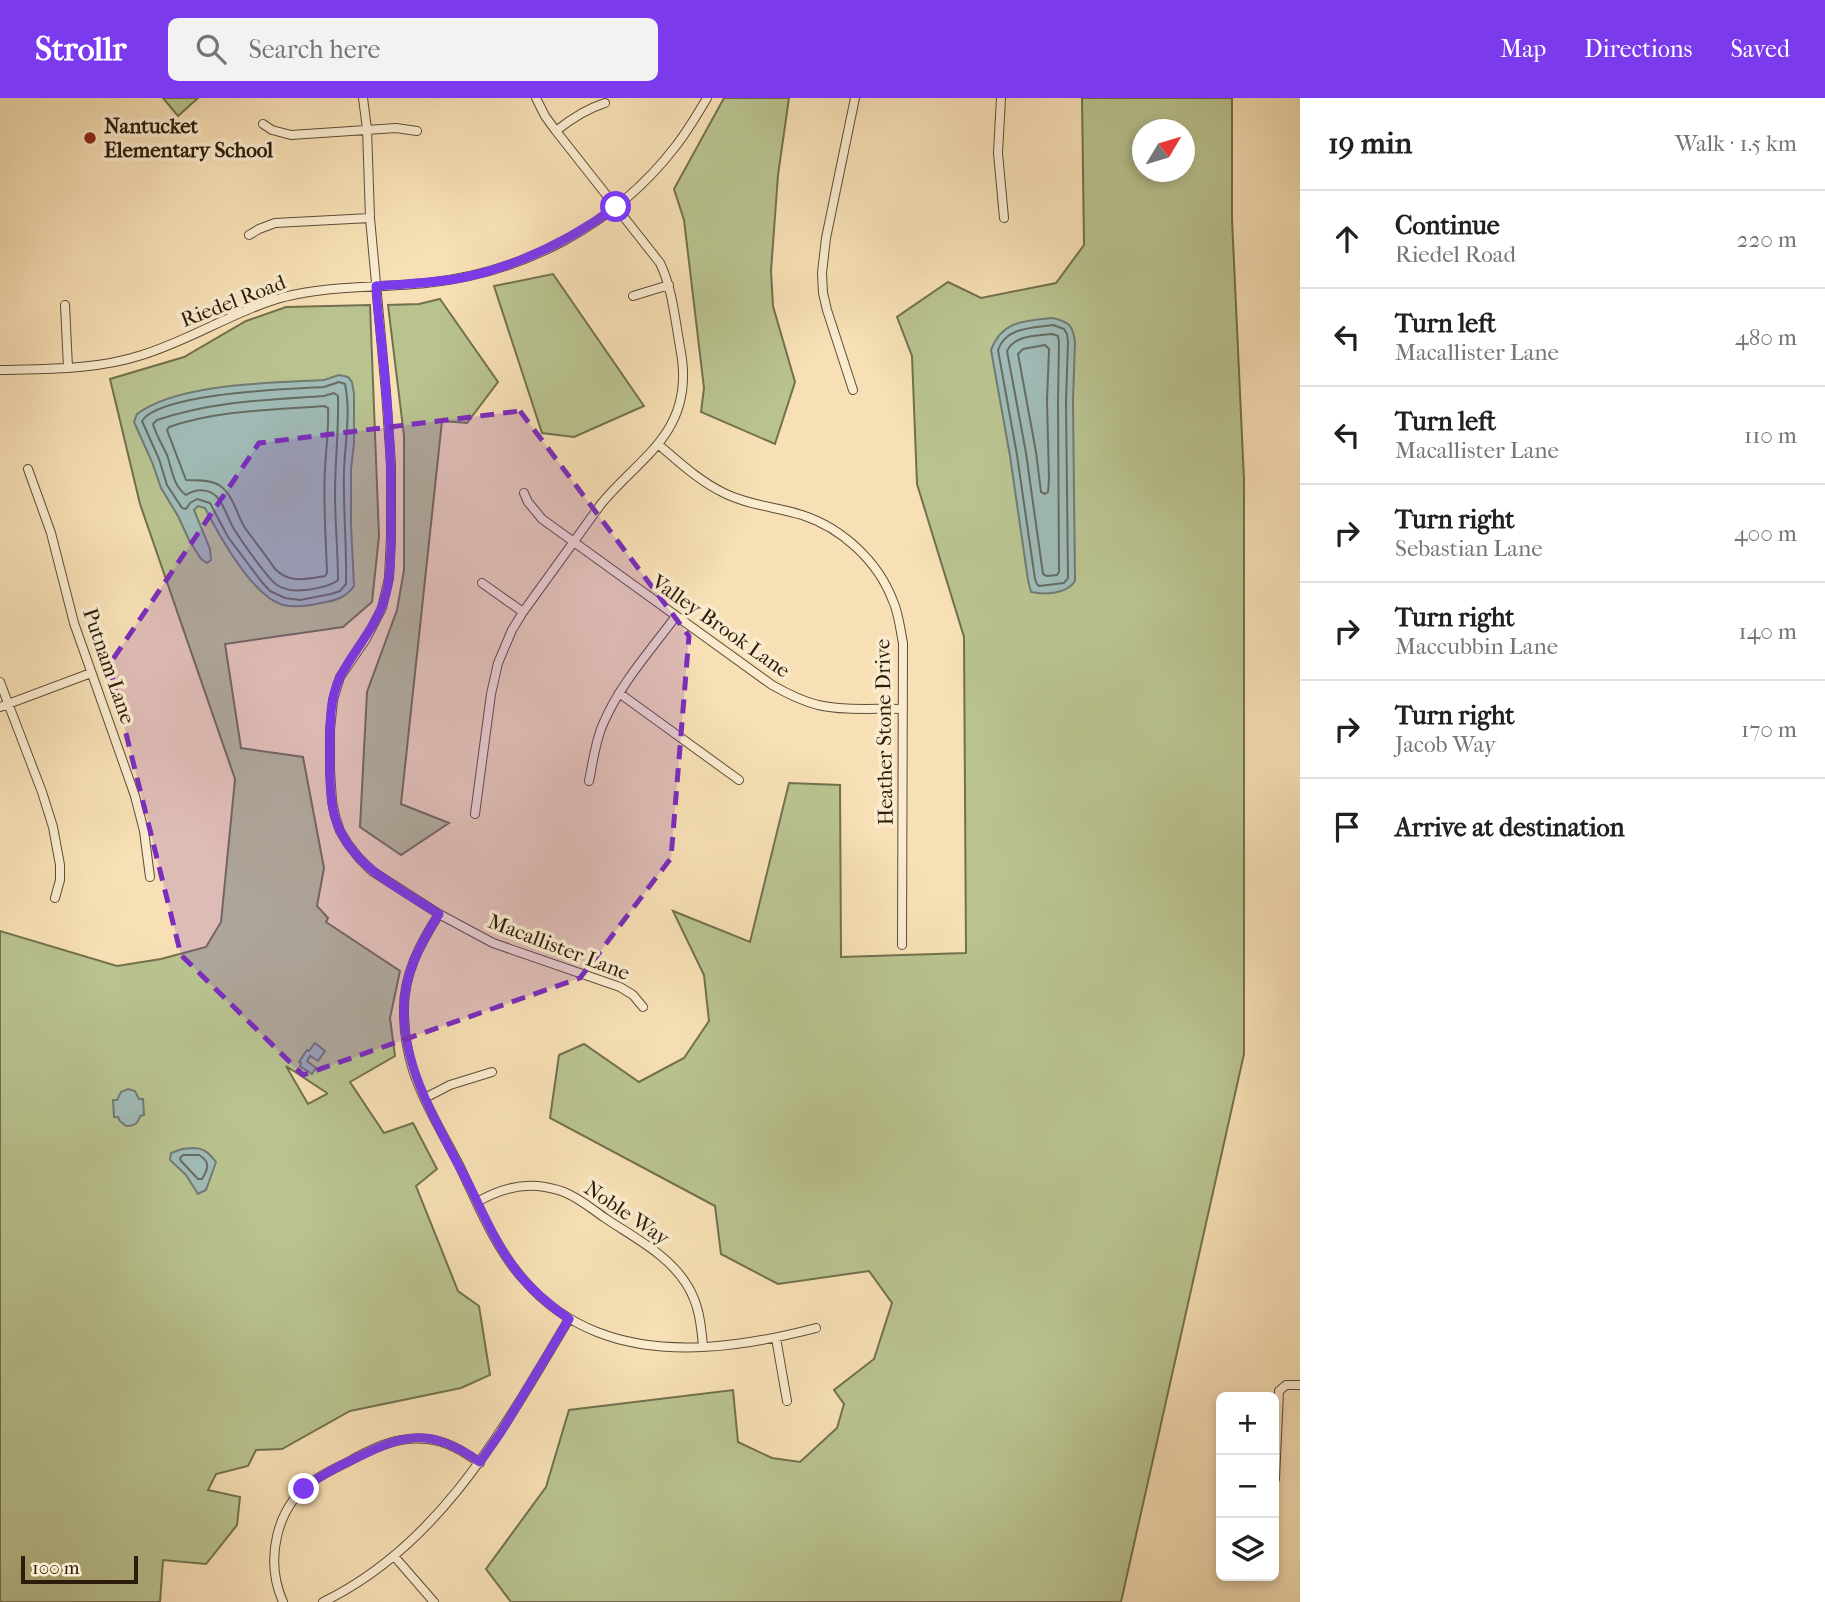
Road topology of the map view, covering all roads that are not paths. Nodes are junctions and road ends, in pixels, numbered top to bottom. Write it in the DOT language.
graph roads {
  1 [pos="363,98"];
  2 [pos="536,98"];
  3 [pos="706,98"];
  4 [pos="855,98"];
  5 [pos="1001,98"];
  6 [pos="606,103"];
  7 [pos="263,124"];
  8 [pos="367,129"];
  9 [pos="417,131"];
  10 [pos="556,131"];
  11 [pos="616,207"];
  12 [pos="370,218"];
  13 [pos="1004,218"];
  14 [pos="249,235"];
  15 [pos="669,285"];
  16 [pos="376,286"];
  17 [pos="633,296"];
  18 [pos="65,305"];
  19 [pos="68,368"];
  20 [pos="0,370"];
  21 [pos="853,390"];
  22 [pos="659,445"];
  23 [pos="28,469"];
  24 [pos="524,493"];
  25 [pos="573,542"];
  26 [pos="482,583"];
  27 [pos="523,612"];
  28 [pos="676,616"];
  29 [pos="91,673"];
  30 [pos="0,682"];
  31 [pos="619,694"];
  32 [pos="4,706"];
  33 [pos="903,709"];
  34 [pos="739,780"];
  35 [pos="589,781"];
  36 [pos="475,814"];
  37 [pos="150,877"];
  38 [pos="55,898"];
  39 [pos="439,914"];
  40 [pos="902,945"];
  41 [pos="643,1007"];
  42 [pos="492,1072"];
  43 [pos="425,1098"];
  44 [pos="477,1202"];
  45 [pos="569,1319"];
  46 [pos="816,1328"];
  47 [pos="776,1339"];
  48 [pos="702,1346"];
  49 [pos="1300,1385"];
  50 [pos="787,1401"];
  51 [pos="1276,1455"];
  52 [pos="480,1462"];
  53 [pos="394,1556"];
  54 [pos="283,1602"];
  55 [pos="323,1602"];
  56 [pos="434,1602"];
  1 -- 8 [label="street, Macallister Lane"];
  2 -- 10 [label="street"];
  3 -- 11 [label="street, Riedel Road"];
  4 -- 21 [label="street"];
  5 -- 13 [label="street"];
  6 -- 10 [label="street"];
  7 -- 8 [label="street"];
  8 -- 9 [label="street"];
  8 -- 12 [label="street, Macallister Lane"];
  10 -- 11 [label="street"];
  11 -- 15 [label="street"];
  11 -- 16 [label="street, Riedel Road"];
  12 -- 14 [label="street"];
  12 -- 16 [label="street, Macallister Lane"];
  15 -- 17 [label="street"];
  15 -- 22 [label="street"];
  16 -- 19 [label="street, Riedel Road"];
  16 -- 39 [label="street, Macallister Lane"];
  18 -- 19 [label="street"];
  19 -- 20 [label="street, Riedel Road"];
  22 -- 25 [label="street"];
  22 -- 33 [label="street, Heather Stone Drive"];
  23 -- 29 [label="street, Putnam Lane"];
  24 -- 25 [label="street, Valley Brook Lane"];
  25 -- 27 [label="street"];
  25 -- 28 [label="street, Valley Brook Lane"];
  26 -- 27 [label="street"];
  27 -- 36 [label="street"];
  28 -- 31 [label="street"];
  28 -- 33 [label="street, Valley Brook Lane"];
  29 -- 32 [label="street"];
  29 -- 37 [label="street, Putnam Lane"];
  30 -- 32 [label="street"];
  31 -- 34 [label="street"];
  31 -- 35 [label="street"];
  32 -- 38 [label="street"];
  33 -- 40 [label="street, Heather Stone Drive"];
  39 -- 41 [label="street, Macallister Lane"];
  39 -- 43 [label="street"];
  42 -- 43 [label="street"];
  43 -- 44 [label="street"];
  44 -- 45 [label="street"];
  44 -- 48 [label="street, Noble Way"];
  45 -- 48 [label="street"];
  45 -- 52 [label="street"];
  46 -- 47 [label="street"];
  47 -- 48 [label="street"];
  47 -- 50 [label="street"];
  49 -- 51 [label="street"];
  52 -- 53 [label="street"];
  52 -- 54 [label="street"];
  53 -- 55 [label="street"];
  53 -- 56 [label="street"];
}
